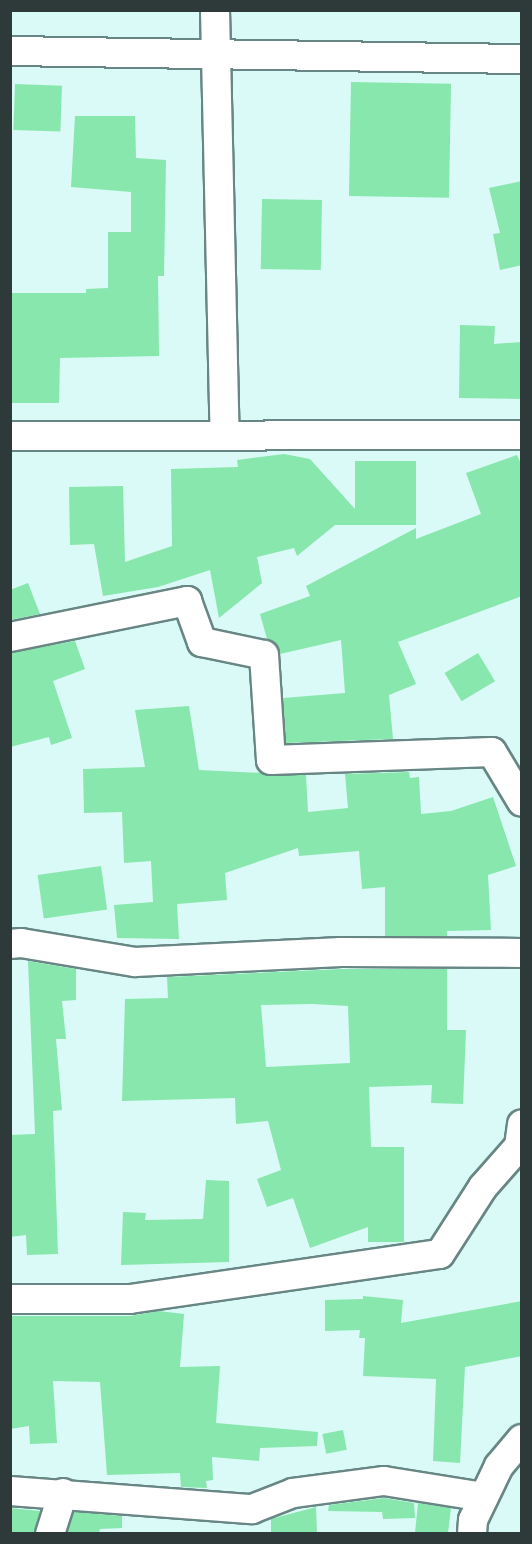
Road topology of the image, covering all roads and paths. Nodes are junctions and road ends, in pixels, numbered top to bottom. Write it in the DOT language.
graph roads {
  1 [pos="215,10"];
  2 [pos="10,51"];
  3 [pos="216,55"];
  4 [pos="522,59"];
  5 [pos="225,435"];
  6 [pos="522,435"];
  7 [pos="10,436"];
  8 [pos="10,637"];
  9 [pos="522,802"];
  10 [pos="10,944"];
  11 [pos="522,953"];
  12 [pos="522,1124"];
  13 [pos="10,1299"];
  14 [pos="522,1439"];
  15 [pos="10,1491"];
  16 [pos="63,1494"];
  17 [pos="484,1497"];
  18 [pos="246,1521"];
  19 [pos="50,1533"];
  20 [pos="472,1533"];
  1 -- 3 [label="street"];
  2 -- 3 [label="street"];
  3 -- 4 [label="street"];
  3 -- 5 [label="street"];
  5 -- 6 [label="street"];
  5 -- 7 [label="street"];
  8 -- 9 [label="street"];
  10 -- 11 [label="street"];
  12 -- 13 [label="street"];
  14 -- 17 [label="street"];
  15 -- 16 [label="street"];
  16 -- 18 [label="street"];
  16 -- 19 [label="street"];
  17 -- 18 [label="street"];
  17 -- 20 [label="street"];
}
